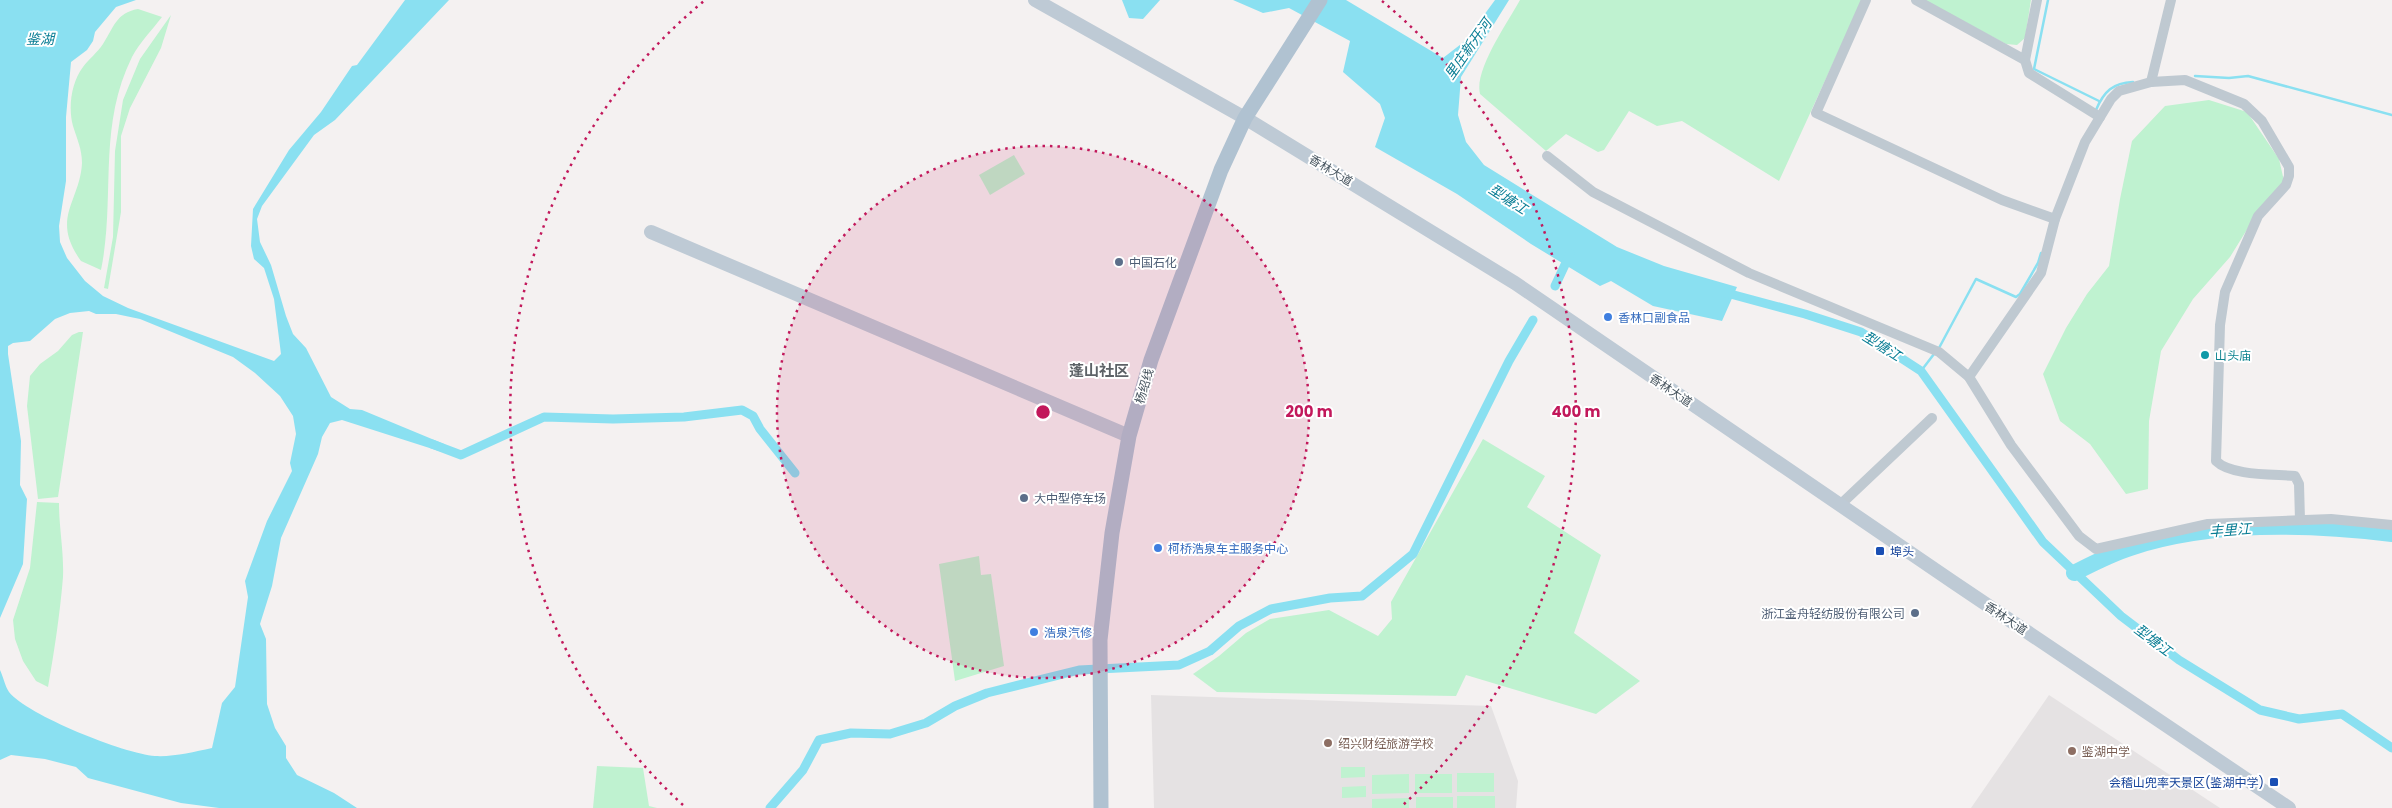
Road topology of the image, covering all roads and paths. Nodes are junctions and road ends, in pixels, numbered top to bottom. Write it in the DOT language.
graph roads {
  1 [pos="1035,0"];
  2 [pos="1320,0"];
  3 [pos="1866,0"];
  4 [pos="1916,0"];
  5 [pos="2037,0"];
  6 [pos="2171,0"];
  7 [pos="2025,60"];
  8 [pos="2151,82"];
  9 [pos="2096,114"];
  10 [pos="1244,118"];
  11 [pos="1546,156"];
  12 [pos="2051,218"];
  13 [pos="651,232"];
  14 [pos="1969,377"];
  15 [pos="1932,418"];
  16 [pos="1129,436"];
  17 [pos="1840,505"];
  18 [pos="2300,520"];
  19 [pos="2392,525"];
  20 [pos="1101,808"];
  21 [pos="2289,808"];
  1 -- 10 [label="main road, 香林大道"];
  2 -- 10 [label="main road, 杨绍线"];
  3 -- 12 [label="street"];
  4 -- 7 [label="street"];
  5 -- 7 [label="street"];
  6 -- 8 [label="street"];
  7 -- 9 [label="street"];
  8 -- 9 [label="street"];
  8 -- 18 [label="street"];
  9 -- 12 [label="street"];
  10 -- 16 [label="main road, 杨绍线"];
  10 -- 17 [label="main road, 香林大道"];
  11 -- 14 [label="street"];
  12 -- 14 [label="street"];
  13 -- 16 [label="main road"];
  14 -- 18 [label="street"];
  15 -- 17 [label="street"];
  16 -- 20 [label="main road, 杨绍线"];
  17 -- 21 [label="main road, 香林大道"];
  18 -- 19 [label="street"];
}
